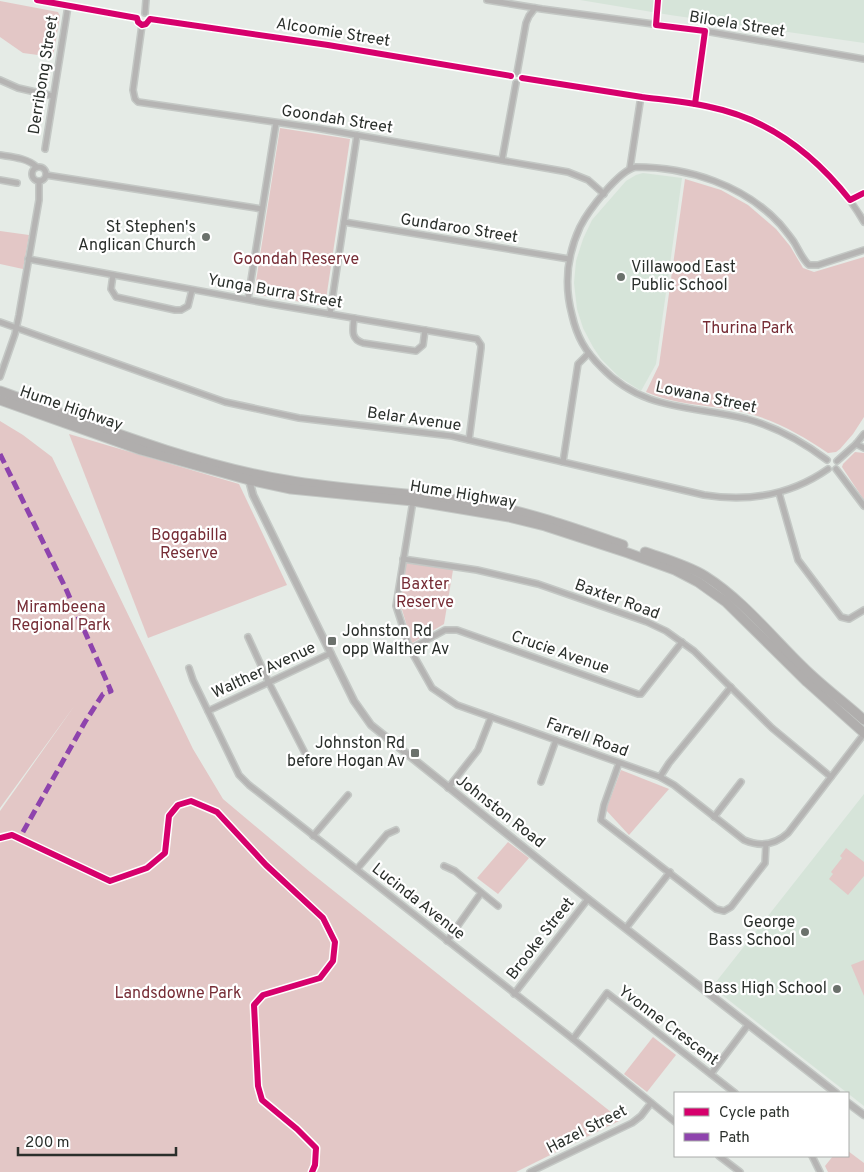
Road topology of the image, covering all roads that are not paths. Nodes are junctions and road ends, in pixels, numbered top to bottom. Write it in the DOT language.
graph roads {
  1 [pos="38,0"];
  2 [pos="146,0"];
  3 [pos="487,0"];
  4 [pos="68,6"];
  5 [pos="535,8"];
  6 [pos="144,13"];
  7 [pos="137,18"];
  8 [pos="150,20"];
  9 [pos="142,25"];
  10 [pos="864,59"];
  11 [pos="518,72"];
  12 [pos="511,76"];
  13 [pos="522,78"];
  14 [pos="0,80"];
  15 [pos="516,83"];
  16 [pos="54,96"];
  17 [pos="641,96"];
  18 [pos="276,123"];
  19 [pos="357,135"];
  20 [pos="45,149"];
  21 [pos="0,155"];
  22 [pos="502,160"];
  23 [pos="37,167"];
  24 [pos="630,168"];
  25 [pos="46,175"];
  26 [pos="0,180"];
  27 [pos="39,181"];
  28 [pos="17,182"];
  29 [pos="864,193"];
  30 [pos="604,194"];
  31 [pos="850,200"];
  32 [pos="262,209"];
  33 [pos="344,222"];
  34 [pos="864,222"];
  35 [pos="864,250"];
  36 [pos="28,259"];
  37 [pos="569,260"];
  38 [pos="113,275"];
  39 [pos="192,290"];
  40 [pos="248,300"];
  41 [pos="330,314"];
  42 [pos="354,318"];
  43 [pos="0,322"];
  44 [pos="16,328"];
  45 [pos="425,330"];
  46 [pos="588,354"];
  47 [pos="0,377"];
  48 [pos="0,391"];
  49 [pos="0,400"];
  50 [pos="864,434"];
  51 [pos="469,440"];
  52 [pos="856,444"];
  53 [pos="864,448"];
  54 [pos="827,460"];
  55 [pos="837,461"];
  56 [pos="563,462"];
  57 [pos="828,469"];
  58 [pos="836,469"];
  59 [pos="248,476"];
  60 [pos="779,493"];
  61 [pos="413,502"];
  62 [pos="864,506"];
  63 [pos="403,559"];
  64 [pos="864,610"];
  65 [pos="248,637"];
  66 [pos="682,642"];
  67 [pos="410,649"];
  68 [pos="331,653"];
  69 [pos="189,668"];
  70 [pos="269,683"];
  71 [pos="731,687"];
  72 [pos="208,711"];
  73 [pos="491,716"];
  74 [pos="864,720"];
  75 [pos="864,734"];
  76 [pos="556,740"];
  77 [pos="307,757"];
  78 [pos="619,763"];
  79 [pos="660,777"];
  80 [pos="831,777"];
  81 [pos="541,782"];
  82 [pos="741,782"];
  83 [pos="448,788"];
  84 [pos="348,794"];
  85 [pos="714,817"];
  86 [pos="396,830"];
  87 [pos="313,836"];
  88 [pos="766,844"];
  89 [pos="444,866"];
  90 [pos="357,870"];
  91 [pos="670,872"];
  92 [pos="481,893"];
  93 [pos="588,899"];
  94 [pos="498,906"];
  95 [pos="626,928"];
  96 [pos="447,941"];
  97 [pos="514,994"];
  98 [pos="748,1025"];
  99 [pos="572,1039"];
  100 [pos="711,1074"];
  101 [pos="734,1092"];
  102 [pos="835,1092"];
  103 [pos="651,1103"];
  104 [pos="849,1104"];
  105 [pos="864,1115"];
  106 [pos="674,1121"];
  107 [pos="720,1157"];
  108 [pos="812,1157"];
  109 [pos="530,1172"];
  110 [pos="740,1172"];
  111 [pos="820,1172"];
  1 -- 4 [label="street"];
  2 -- 6 [label="street"];
  3 -- 5 [label="street, Biloela Street"];
  4 -- 7 [label="street"];
  4 -- 16 [label="street, Derribong Street"];
  5 -- 10 [label="street, Biloela Street"];
  5 -- 11 [label="street"];
  6 -- 7 [label="street"];
  6 -- 8 [label="street"];
  7 -- 9 [label="street"];
  8 -- 9 [label="street"];
  8 -- 12 [label="street, Alcoomie Street"];
  9 -- 18 [label="street, Goondah Street"];
  11 -- 12 [label="street"];
  11 -- 13 [label="street"];
  12 -- 15 [label="street"];
  13 -- 15 [label="street"];
  13 -- 17 [label="street"];
  14 -- 16 [label="street"];
  15 -- 22 [label="street"];
  16 -- 20 [label="street, Derribong Street"];
  17 -- 24 [label="street"];
  17 -- 31 [label="street"];
  18 -- 19 [label="street, Goondah Street"];
  18 -- 32 [label="street"];
  19 -- 22 [label="street, Goondah Street"];
  19 -- 33 [label="street"];
  21 -- 23 [label="street"];
  22 -- 30 [label="street, Goondah Street"];
  23 -- 25 [label="street"];
  23 -- 27 [label="street"];
  24 -- 30 [label="street, Lowana Street"];
  24 -- 35 [label="street"];
  25 -- 27 [label="street"];
  25 -- 32 [label="street"];
  26 -- 28 [label="street"];
  27 -- 36 [label="street"];
  29 -- 31 [label="street"];
  30 -- 37 [label="street, Lowana Street"];
  31 -- 34 [label="street"];
  32 -- 40 [label="street"];
  33 -- 37 [label="street, Gundaroo Street"];
  33 -- 41 [label="street"];
  36 -- 38 [label="street, Yunga Burra Street"];
  36 -- 44 [label="street"];
  37 -- 46 [label="street, Lowana Street"];
  38 -- 39 [label="street, Yunga Burra Street"];
  38 -- 39 [label="street, Yunga Burra Street"];
  39 -- 40 [label="street, Yunga Burra Street"];
  40 -- 41 [label="street, Yunga Burra Street"];
  41 -- 42 [label="street, Yunga Burra Street"];
  42 -- 45 [label="street, Yunga Burra Street"];
  42 -- 45 [label="street, Yunga Burra Street"];
  43 -- 44 [label="street, Belar Avenue"];
  44 -- 47 [label="street"];
  44 -- 51 [label="street, Belar Avenue"];
  45 -- 51 [label="street, Yunga Burra Street"];
  46 -- 54 [label="street, Lowana Street"];
  46 -- 56 [label="street"];
  48 -- 59 [label="highway, Hume Highway"];
  49 -- 59 [label="highway, Hume Highway"];
  50 -- 52 [label="street"];
  51 -- 56 [label="street, Belar Avenue"];
  52 -- 53 [label="street"];
  52 -- 55 [label="street"];
  54 -- 55 [label="street"];
  54 -- 57 [label="street"];
  55 -- 58 [label="street"];
  56 -- 60 [label="street, Belar Avenue"];
  57 -- 58 [label="street"];
  57 -- 60 [label="street, Belar Avenue"];
  58 -- 62 [label="street"];
  59 -- 61 [label="highway, Hume Highway"];
  59 -- 68 [label="street, Johnston Road"];
  59 -- 74 [label="highway, Hume Highway"];
  60 -- 64 [label="street"];
  61 -- 63 [label="street, Farrell Road"];
  61 -- 75 [label="highway, Hume Highway"];
  63 -- 66 [label="street, Baxter Road"];
  63 -- 67 [label="street, Farrell Road"];
  65 -- 70 [label="street"];
  66 -- 67 [label="street, Crucie Avenue"];
  66 -- 71 [label="street, Baxter Road"];
  67 -- 73 [label="street, Farrell Road"];
  68 -- 70 [label="street, Walther Avenue"];
  68 -- 83 [label="street, Johnston Road"];
  69 -- 72 [label="street, Lucinda Avenue"];
  70 -- 72 [label="street, Walther Avenue"];
  70 -- 77 [label="street"];
  71 -- 79 [label="street"];
  71 -- 80 [label="street, Baxter Road"];
  72 -- 87 [label="street, Lucinda Avenue"];
  73 -- 76 [label="street, Farrell Road"];
  73 -- 83 [label="street"];
  75 -- 80 [label="street"];
  76 -- 78 [label="street, Farrell Road"];
  76 -- 81 [label="street"];
  78 -- 79 [label="street, Farrell Road"];
  78 -- 91 [label="street"];
  79 -- 85 [label="street, Farrell Road"];
  80 -- 88 [label="street"];
  82 -- 85 [label="street"];
  83 -- 93 [label="street, Johnston Road"];
  84 -- 87 [label="street"];
  85 -- 88 [label="street, Farrell Road"];
  86 -- 90 [label="street"];
  87 -- 90 [label="street, Lucinda Avenue"];
  88 -- 91 [label="street"];
  89 -- 92 [label="street"];
  90 -- 96 [label="street, Lucinda Avenue"];
  91 -- 95 [label="street"];
  92 -- 94 [label="street"];
  92 -- 96 [label="street"];
  93 -- 95 [label="street, Johnston Road"];
  93 -- 97 [label="street, Brooke Street"];
  95 -- 98 [label="street, Johnston Road"];
  96 -- 97 [label="street, Lucinda Avenue"];
  97 -- 99 [label="street, Lucinda Avenue"];
  98 -- 100 [label="street"];
  98 -- 102 [label="street, Johnston Road"];
  99 -- 100 [label="street, Yvonne Crescent"];
  99 -- 103 [label="street, Lucinda Avenue"];
  100 -- 101 [label="street, Yvonne Crescent"];
  103 -- 106 [label="street, Lucinda Avenue"];
  103 -- 109 [label="street, Hazel Street"];
  104 -- 105 [label="street"];
  107 -- 110 [label="street"];
  108 -- 111 [label="street"];
}
